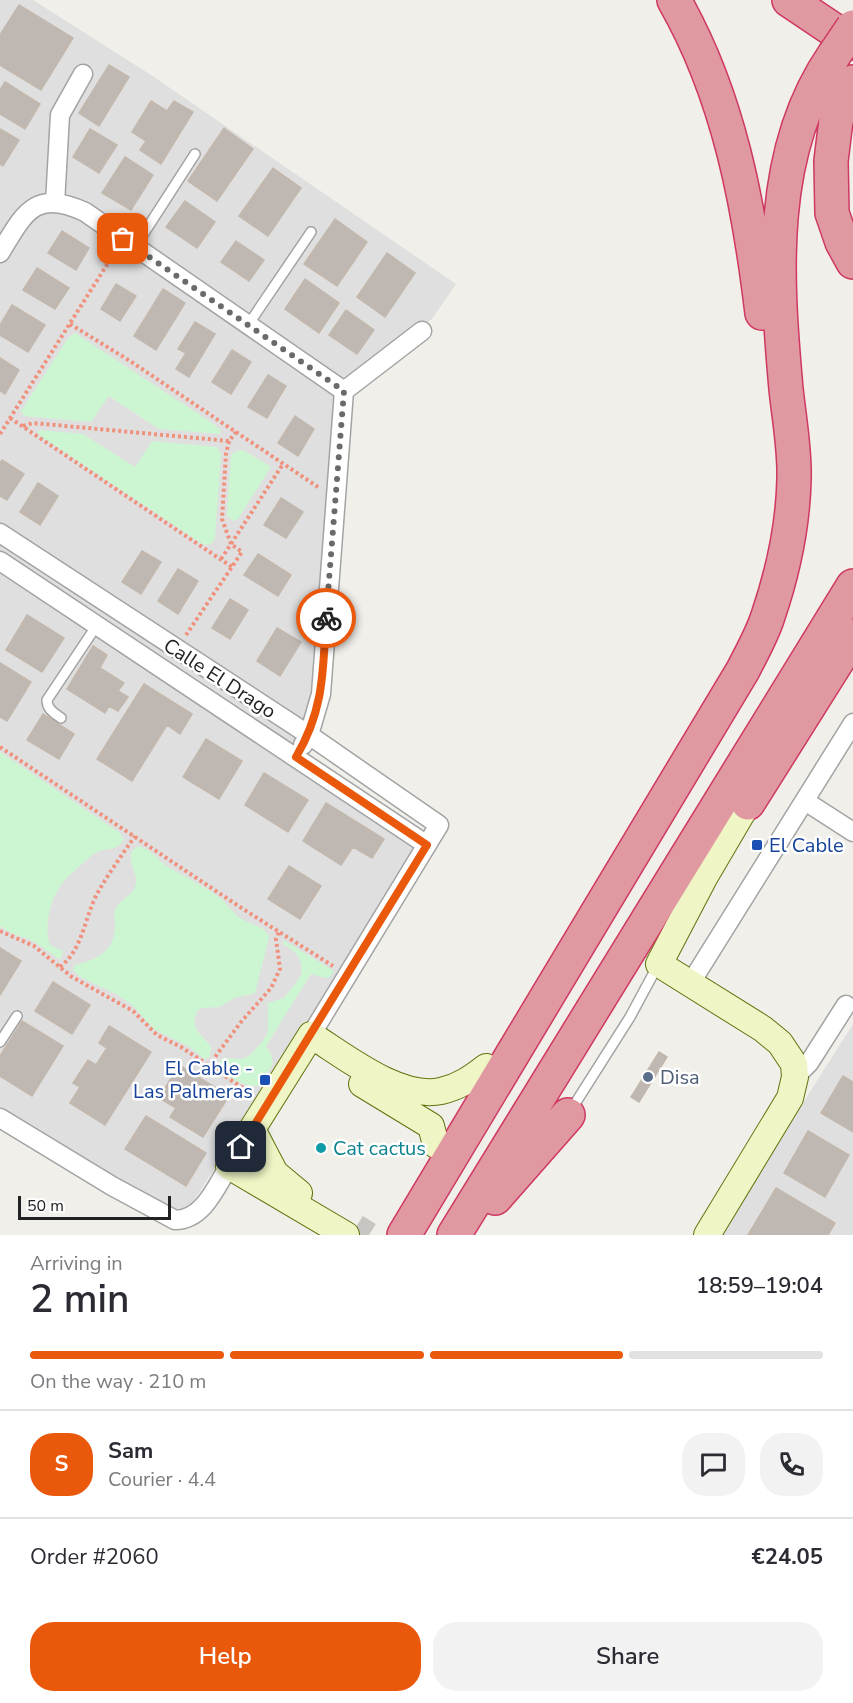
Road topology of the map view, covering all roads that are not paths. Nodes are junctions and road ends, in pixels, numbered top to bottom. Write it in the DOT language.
graph roads {
  1 [pos="674,0"];
  2 [pos="789,0"];
  3 [pos="811,0"];
  4 [pos="853,28"];
  5 [pos="844,49"];
  6 [pos="83,74"];
  7 [pos="853,82"];
  8 [pos="195,154"];
  9 [pos="55,203"];
  10 [pos="310,232"];
  11 [pos="129,243"];
  12 [pos="0,253"];
  13 [pos="853,262"];
  14 [pos="248,325"];
  15 [pos="422,331"];
  16 [pos="344,391"];
  17 [pos="794,478"];
  18 [pos="0,533"];
  19 [pos="0,561"];
  20 [pos="853,586"];
  21 [pos="97,625"];
  22 [pos="853,636"];
  23 [pos="61,718"];
  24 [pos="853,723"];
  25 [pos="309,735"];
  26 [pos="296,757"];
  27 [pos="806,801"];
  28 [pos="748,803"];
  29 [pos="853,832"];
  30 [pos="427,845"];
  31 [pos="572,955"];
  32 [pos="659,964"];
  33 [pos="690,984"];
  34 [pos="846,1005"];
  35 [pos="17,1016"];
  36 [pos="307,1041"];
  37 [pos="0,1042"];
  38 [pos="486,1067"];
  39 [pos="793,1088"];
  40 [pos="568,1115"];
  41 [pos="0,1118"];
  42 [pos="252,1129"];
  43 [pos="436,1145"];
  44 [pos="229,1166"];
  45 [pos="361,1232"];
  46 [pos="404,1235"];
  47 [pos="454,1235"];
  48 [pos="462,1235"];
  49 [pos="708,1235"];
  1 -- 17 [label="highway"];
  2 -- 5 [label="highway"];
  3 -- 4 [label="highway"];
  4 -- 5 [label="highway, bridge"];
  5 -- 17 [label="highway"];
  6 -- 9 [label="street"];
  7 -- 13 [label="highway"];
  8 -- 11 [label="lane"];
  9 -- 11 [label="street"];
  9 -- 12 [label="street"];
  10 -- 14 [label="lane"];
  11 -- 14 [label="street"];
  14 -- 16 [label="street"];
  15 -- 16 [label="street"];
  16 -- 25 [label="street"];
  17 -- 31 [label="highway"];
  18 -- 25 [label="street, Calle El Drago"];
  19 -- 21 [label="street, Calle El Drago"];
  20 -- 47 [label="highway"];
  21 -- 23 [label="lane"];
  21 -- 26 [label="street, Calle El Drago"];
  22 -- 28 [label="highway"];
  24 -- 27 [label="street"];
  25 -- 26 [label="street"];
  25 -- 30 [label="street, Calle El Drago"];
  26 -- 30 [label="street, Calle El Drago"];
  27 -- 29 [label="street"];
  27 -- 33 [label="street"];
  28 -- 32 [label="street"];
  30 -- 36 [label="street"];
  31 -- 38 [label="highway"];
  31 -- 46 [label="highway"];
  32 -- 33 [label="street"];
  32 -- 40 [label="lane"];
  33 -- 39 [label="street"];
  34 -- 39 [label="street"];
  35 -- 37 [label="lane"];
  36 -- 38 [label="street"];
  36 -- 42 [label="street"];
  36 -- 43 [label="street"];
  38 -- 43 [label="highway"];
  39 -- 49 [label="street"];
  40 -- 48 [label="highway"];
  41 -- 44 [label="street"];
  42 -- 44 [label="street"];
  42 -- 45 [label="street"];
  43 -- 45 [label="highway"];
  44 -- 45 [label="street"];
}
